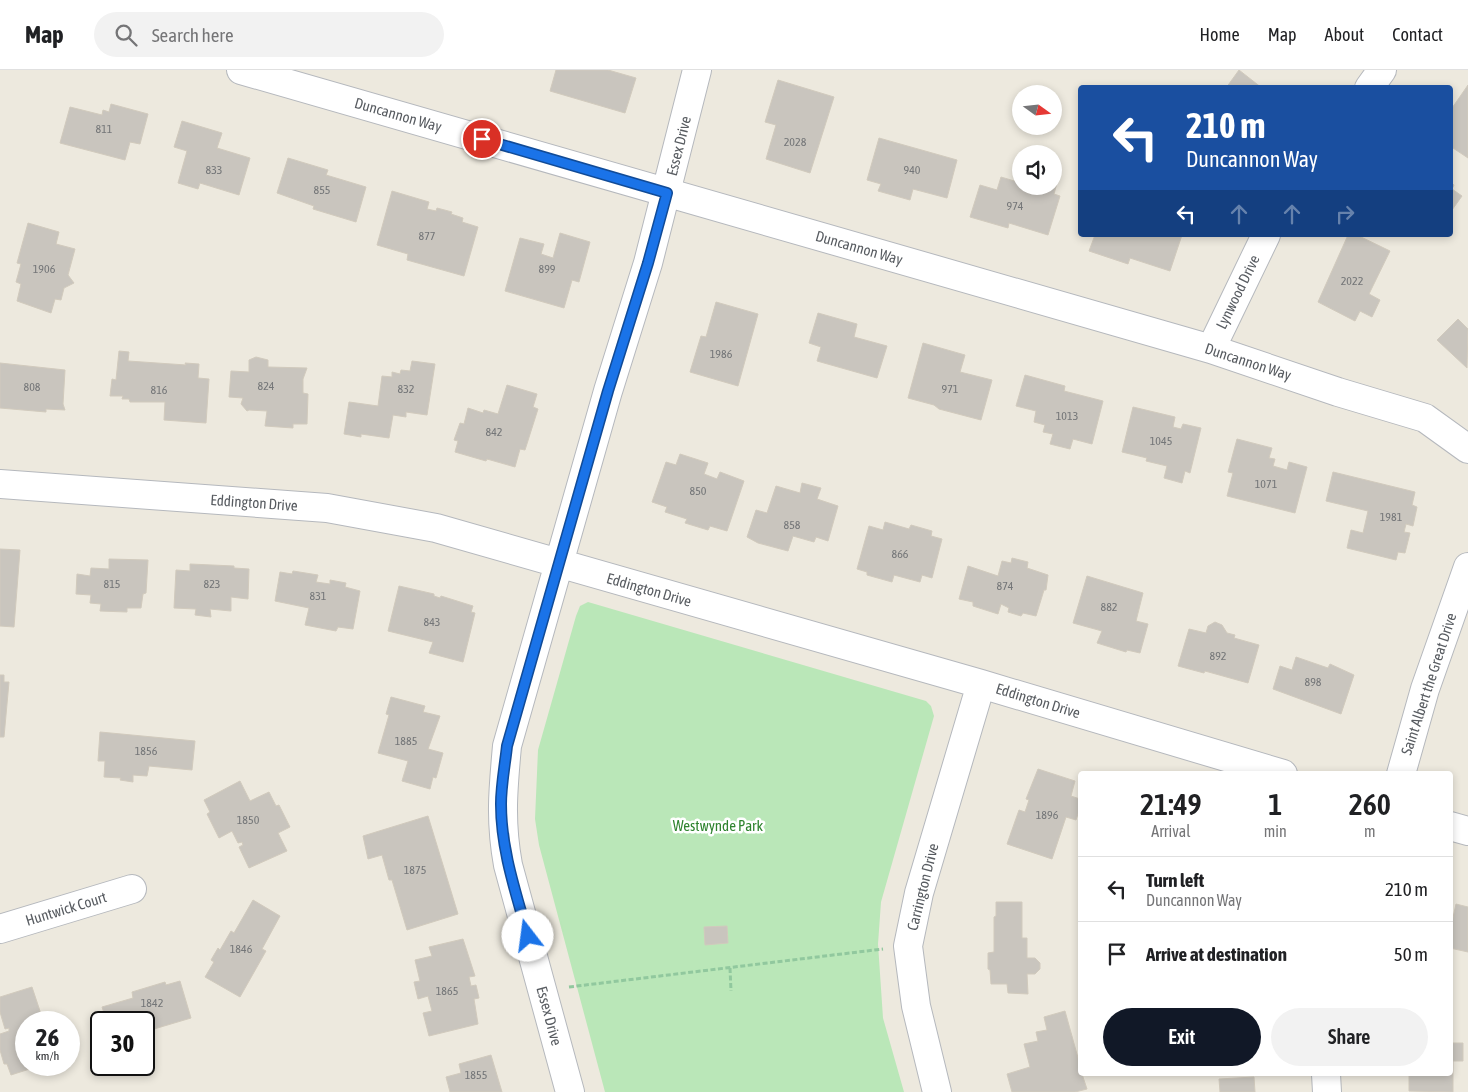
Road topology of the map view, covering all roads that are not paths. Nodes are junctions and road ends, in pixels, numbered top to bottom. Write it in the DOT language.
graph roads {
  1 [pos="241,70"];
  2 [pos="698,70"];
  3 [pos="1382,70"];
  4 [pos="1371,85"];
  5 [pos="667,193"];
  6 [pos="1265,237"];
  7 [pos="1211,349"];
  8 [pos="1468,449"];
  9 [pos="0,484"];
  10 [pos="559,564"];
  11 [pos="1468,567"];
  12 [pos="981,684"];
  13 [pos="1273,771"];
  14 [pos="1402,771"];
  15 [pos="1453,827"];
  16 [pos="1468,832"];
  17 [pos="132,888"];
  18 [pos="0,929"];
  19 [pos="1326,1076"];
  20 [pos="570,1092"];
  21 [pos="937,1092"];
  22 [pos="1327,1092"];
  1 -- 5 [label="street, Duncannon Way"];
  2 -- 5 [label="street, Essex Drive"];
  3 -- 4 [label="street"];
  5 -- 7 [label="street, Duncannon Way"];
  5 -- 10 [label="street, Essex Drive"];
  6 -- 7 [label="street, Lynwood Drive"];
  7 -- 8 [label="street, Duncannon Way"];
  9 -- 10 [label="street, Eddington Drive"];
  10 -- 12 [label="street, Eddington Drive"];
  10 -- 20 [label="street, Essex Drive"];
  11 -- 14 [label="street, Saint Albert the Great Drive"];
  12 -- 13 [label="street, Eddington Drive"];
  12 -- 21 [label="street, Carrington Drive"];
  15 -- 16 [label="street"];
  17 -- 18 [label="street, Huntwick Court"];
  19 -- 22 [label="street"];
}
